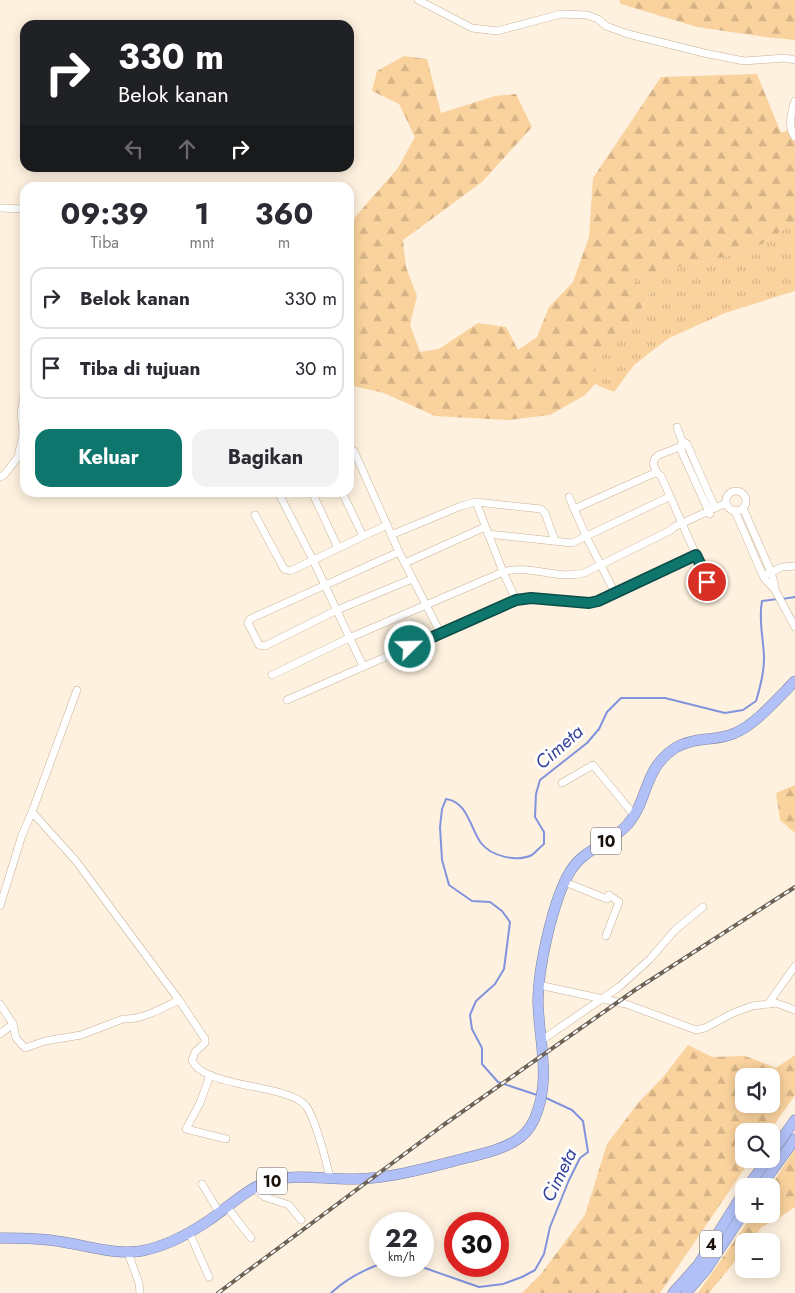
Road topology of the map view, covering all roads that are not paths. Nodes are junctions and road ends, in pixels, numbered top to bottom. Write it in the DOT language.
graph roads {
  1 [pos="418,0"];
  2 [pos="795,60"];
  3 [pos="795,101"];
  4 [pos="795,137"];
  5 [pos="0,208"];
  6 [pos="20,210"];
  7 [pos="677,427"];
  8 [pos="683,444"];
  9 [pos="20,447"];
  10 [pos="354,451"];
  11 [pos="657,473"];
  12 [pos="0,477"];
  13 [pos="281,497"];
  14 [pos="314,497"];
  15 [pos="344,497"];
  16 [pos="569,497"];
  17 [pos="667,498"];
  18 [pos="476,502"];
  19 [pos="727,504"];
  20 [pos="743,508"];
  21 [pos="574,509"];
  22 [pos="711,511"];
  23 [pos="735,511"];
  24 [pos="255,515"];
  25 [pos="387,525"];
  26 [pos="680,526"];
  27 [pos="487,531"];
  28 [pos="391,535"];
  29 [pos="363,536"];
  30 [pos="586,536"];
  31 [pos="555,541"];
  32 [pos="338,548"];
  33 [pos="399,552"];
  34 [pos="694,556"];
  35 [pos="313,560"];
  36 [pos="405,564"];
  37 [pos="600,565"];
  38 [pos="795,566"];
  39 [pos="503,572"];
  40 [pos="771,572"];
  41 [pos="763,576"];
  42 [pos="412,578"];
  43 [pos="325,586"];
  44 [pos="712,591"];
  45 [pos="615,593"];
  46 [pos="776,593"];
  47 [pos="516,600"];
  48 [pos="426,606"];
  49 [pos="337,610"];
  50 [pos="795,627"];
  51 [pos="441,634"];
  52 [pos="349,638"];
  53 [pos="363,666"];
  54 [pos="272,675"];
  55 [pos="795,681"];
  56 [pos="77,690"];
  57 [pos="287,700"];
  58 [pos="562,783"];
  59 [pos="32,812"];
  60 [pos="634,815"];
  61 [pos="565,882"];
  62 [pos="0,906"];
  63 [pos="703,907"];
  64 [pos="606,936"];
  65 [pos="795,966"];
  66 [pos="539,985"];
  67 [pos="602,999"];
  68 [pos="179,1000"];
  69 [pos="0,1004"];
  70 [pos="768,1004"];
  71 [pos="795,1010"];
  72 [pos="13,1024"];
  73 [pos="0,1034"];
  74 [pos="542,1040"];
  75 [pos="210,1075"];
  76 [pos="795,1120"];
  77 [pos="795,1138"];
  78 [pos="226,1139"];
  79 [pos="780,1141"];
  80 [pos="767,1178"];
  81 [pos="330,1179"];
  82 [pos="202,1184"];
  83 [pos="254,1188"];
  84 [pos="735,1206"];
  85 [pos="223,1210"];
  86 [pos="301,1220"];
  87 [pos="737,1223"];
  88 [pos="189,1232"];
  89 [pos="0,1238"];
  90 [pos="250,1238"];
  91 [pos="128,1253"];
  92 [pos="209,1277"];
  93 [pos="140,1293"];
  94 [pos="673,1293"];
  95 [pos="686,1293"];
  1 -- 2 [label="street"];
  3 -- 4 [label="street"];
  5 -- 6 [label="street"];
  7 -- 8 [label="street"];
  8 -- 11 [label="street"];
  8 -- 22 [label="street"];
  9 -- 12 [label="street"];
  10 -- 25 [label="street"];
  11 -- 17 [label="street"];
  11 -- 21 [label="street"];
  13 -- 35 [label="street"];
  14 -- 32 [label="street"];
  15 -- 29 [label="street"];
  16 -- 21 [label="street"];
  17 -- 26 [label="street"];
  17 -- 30 [label="street"];
  18 -- 27 [label="street"];
  18 -- 28 [label="street"];
  18 -- 31 [label="street"];
  19 -- 20 [label="street"];
  19 -- 22 [label="street"];
  19 -- 23 [label="street"];
  20 -- 23 [label="street"];
  20 -- 40 [label="street"];
  21 -- 30 [label="street"];
  22 -- 26 [label="street"];
  23 -- 41 [label="street"];
  24 -- 35 [label="street"];
  25 -- 28 [label="street"];
  25 -- 29 [label="street"];
  26 -- 34 [label="street"];
  26 -- 37 [label="street"];
  27 -- 31 [label="street"];
  27 -- 36 [label="street"];
  27 -- 39 [label="street"];
  28 -- 33 [label="street"];
  29 -- 32 [label="street"];
  30 -- 31 [label="street"];
  30 -- 37 [label="street"];
  32 -- 35 [label="street"];
  33 -- 36 [label="street"];
  33 -- 43 [label="street"];
  34 -- 44 [label="street"];
  34 -- 45 [label="street"];
  35 -- 43 [label="street"];
  36 -- 42 [label="street"];
  37 -- 39 [label="street"];
  37 -- 45 [label="street"];
  38 -- 40 [label="street"];
  39 -- 47 [label="street"];
  39 -- 48 [label="street"];
  40 -- 41 [label="street"];
  40 -- 46 [label="street"];
  41 -- 46 [label="street"];
  42 -- 48 [label="street"];
  42 -- 49 [label="street"];
  43 -- 49 [label="street"];
  43 -- 49 [label="street"];
  45 -- 47 [label="street"];
  46 -- 50 [label="street"];
  47 -- 51 [label="street"];
  48 -- 51 [label="street"];
  48 -- 52 [label="street"];
  49 -- 52 [label="street"];
  51 -- 53 [label="street"];
  52 -- 53 [label="street"];
  52 -- 54 [label="street"];
  53 -- 57 [label="street"];
  55 -- 60 [label="highway, 10"];
  56 -- 59 [label="street"];
  58 -- 60 [label="street"];
  59 -- 62 [label="street"];
  59 -- 68 [label="street"];
  60 -- 61 [label="highway, 10"];
  61 -- 64 [label="street"];
  61 -- 66 [label="highway, 10"];
  63 -- 67 [label="street"];
  65 -- 70 [label="street"];
  66 -- 67 [label="street"];
  66 -- 74 [label="highway, 10"];
  67 -- 70 [label="street"];
  67 -- 74 [label="street"];
  68 -- 72 [label="street"];
  68 -- 75 [label="street"];
  69 -- 72 [label="street"];
  70 -- 71 [label="street"];
  72 -- 73 [label="street"];
  74 -- 81 [label="highway, 10"];
  75 -- 78 [label="street"];
  75 -- 81 [label="street"];
  76 -- 79 [label="highway"];
  77 -- 80 [label="highway"];
  81 -- 83 [label="highway, 10"];
  82 -- 85 [label="street"];
  83 -- 85 [label="highway, 10"];
  83 -- 86 [label="street"];
  84 -- 94 [label="highway, 4"];
  85 -- 88 [label="highway, 10"];
  85 -- 90 [label="street"];
  87 -- 95 [label="highway, 4"];
  88 -- 91 [label="highway, 10"];
  88 -- 92 [label="street"];
  89 -- 91 [label="highway, 10"];
  91 -- 93 [label="street"];
}
